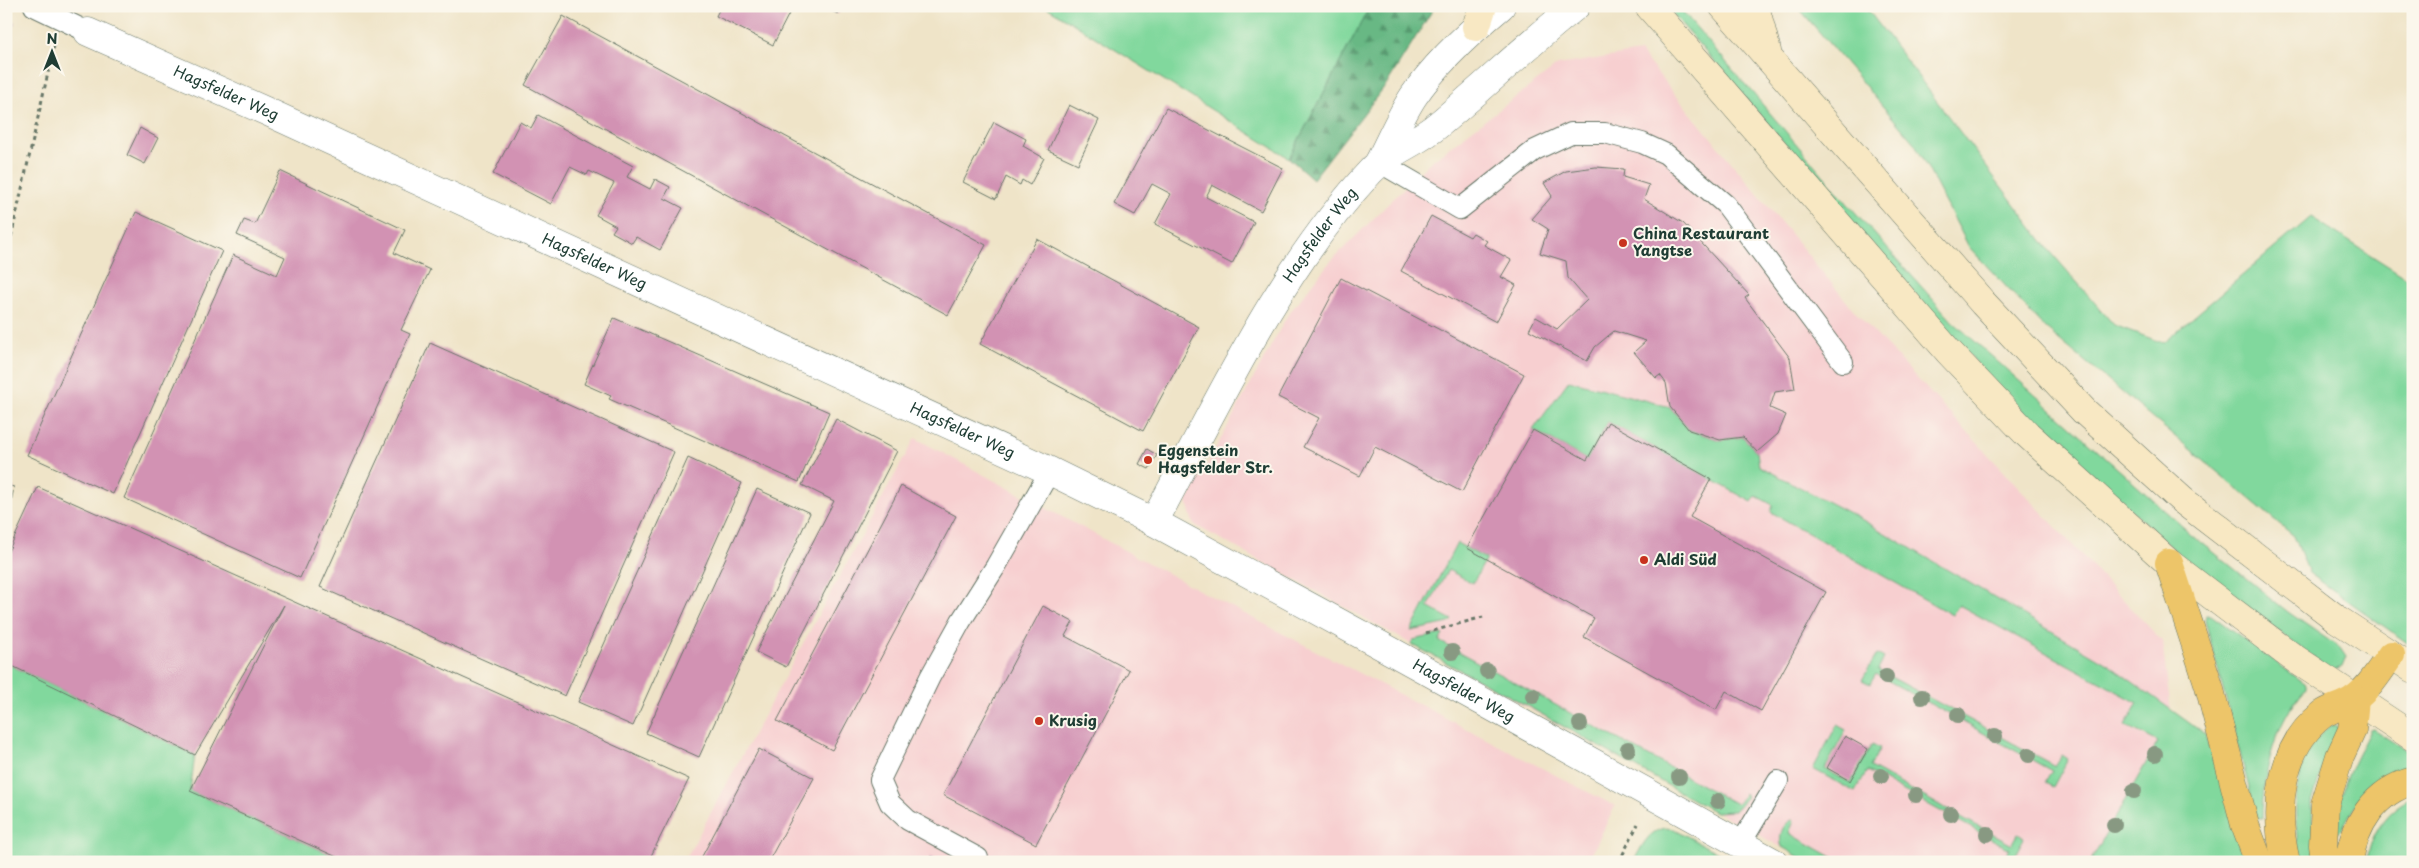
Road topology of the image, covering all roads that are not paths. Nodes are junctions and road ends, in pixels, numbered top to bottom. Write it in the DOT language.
graph roads {
  1 [pos="1501,6"];
  2 [pos="1576,6"];
  3 [pos="1649,6"];
  4 [pos="1723,6"];
  5 [pos="1755,6"];
  6 [pos="37,7"];
  7 [pos="1480,17"];
  8 [pos="88,32"];
  9 [pos="1768,55"];
  10 [pos="1379,162"];
  11 [pos="1843,362"];
  12 [pos="1050,471"];
  13 [pos="1154,522"];
  14 [pos="2169,563"];
  15 [pos="2402,662"];
  16 [pos="2355,699"];
  17 [pos="2413,737"];
  18 [pos="1778,781"];
  19 [pos="2413,782"];
  20 [pos="1741,844"];
  21 [pos="978,858"];
  22 [pos="1774,862"];
  23 [pos="2259,862"];
  24 [pos="2286,862"];
  25 [pos="2325,862"];
  26 [pos="2349,862"];
  1 -- 7 [label="street, Hagsfelder Weg"];
  2 -- 10 [label="street, Hagsfelder Weg"];
  3 -- 14 [label="street"];
  4 -- 9 [label="street"];
  5 -- 9 [label="street"];
  6 -- 8 [label="lane, Hagsfelder Weg"];
  7 -- 10 [label="street, Hagsfelder Weg"];
  8 -- 12 [label="street, Hagsfelder Weg"];
  9 -- 15 [label="street"];
  10 -- 11 [label="lane"];
  10 -- 13 [label="street, Hagsfelder Weg"];
  12 -- 13 [label="street, Hagsfelder Weg"];
  12 -- 21 [label="lane"];
  13 -- 20 [label="street, Hagsfelder Weg"];
  14 -- 16 [label="street"];
  14 -- 23 [label="highway"];
  15 -- 16 [label="highway"];
  16 -- 17 [label="street"];
  16 -- 24 [label="highway"];
  16 -- 25 [label="highway"];
  18 -- 20 [label="lane"];
  19 -- 26 [label="highway"];
  20 -- 22 [label="street, Hagsfelder Weg"];
}
